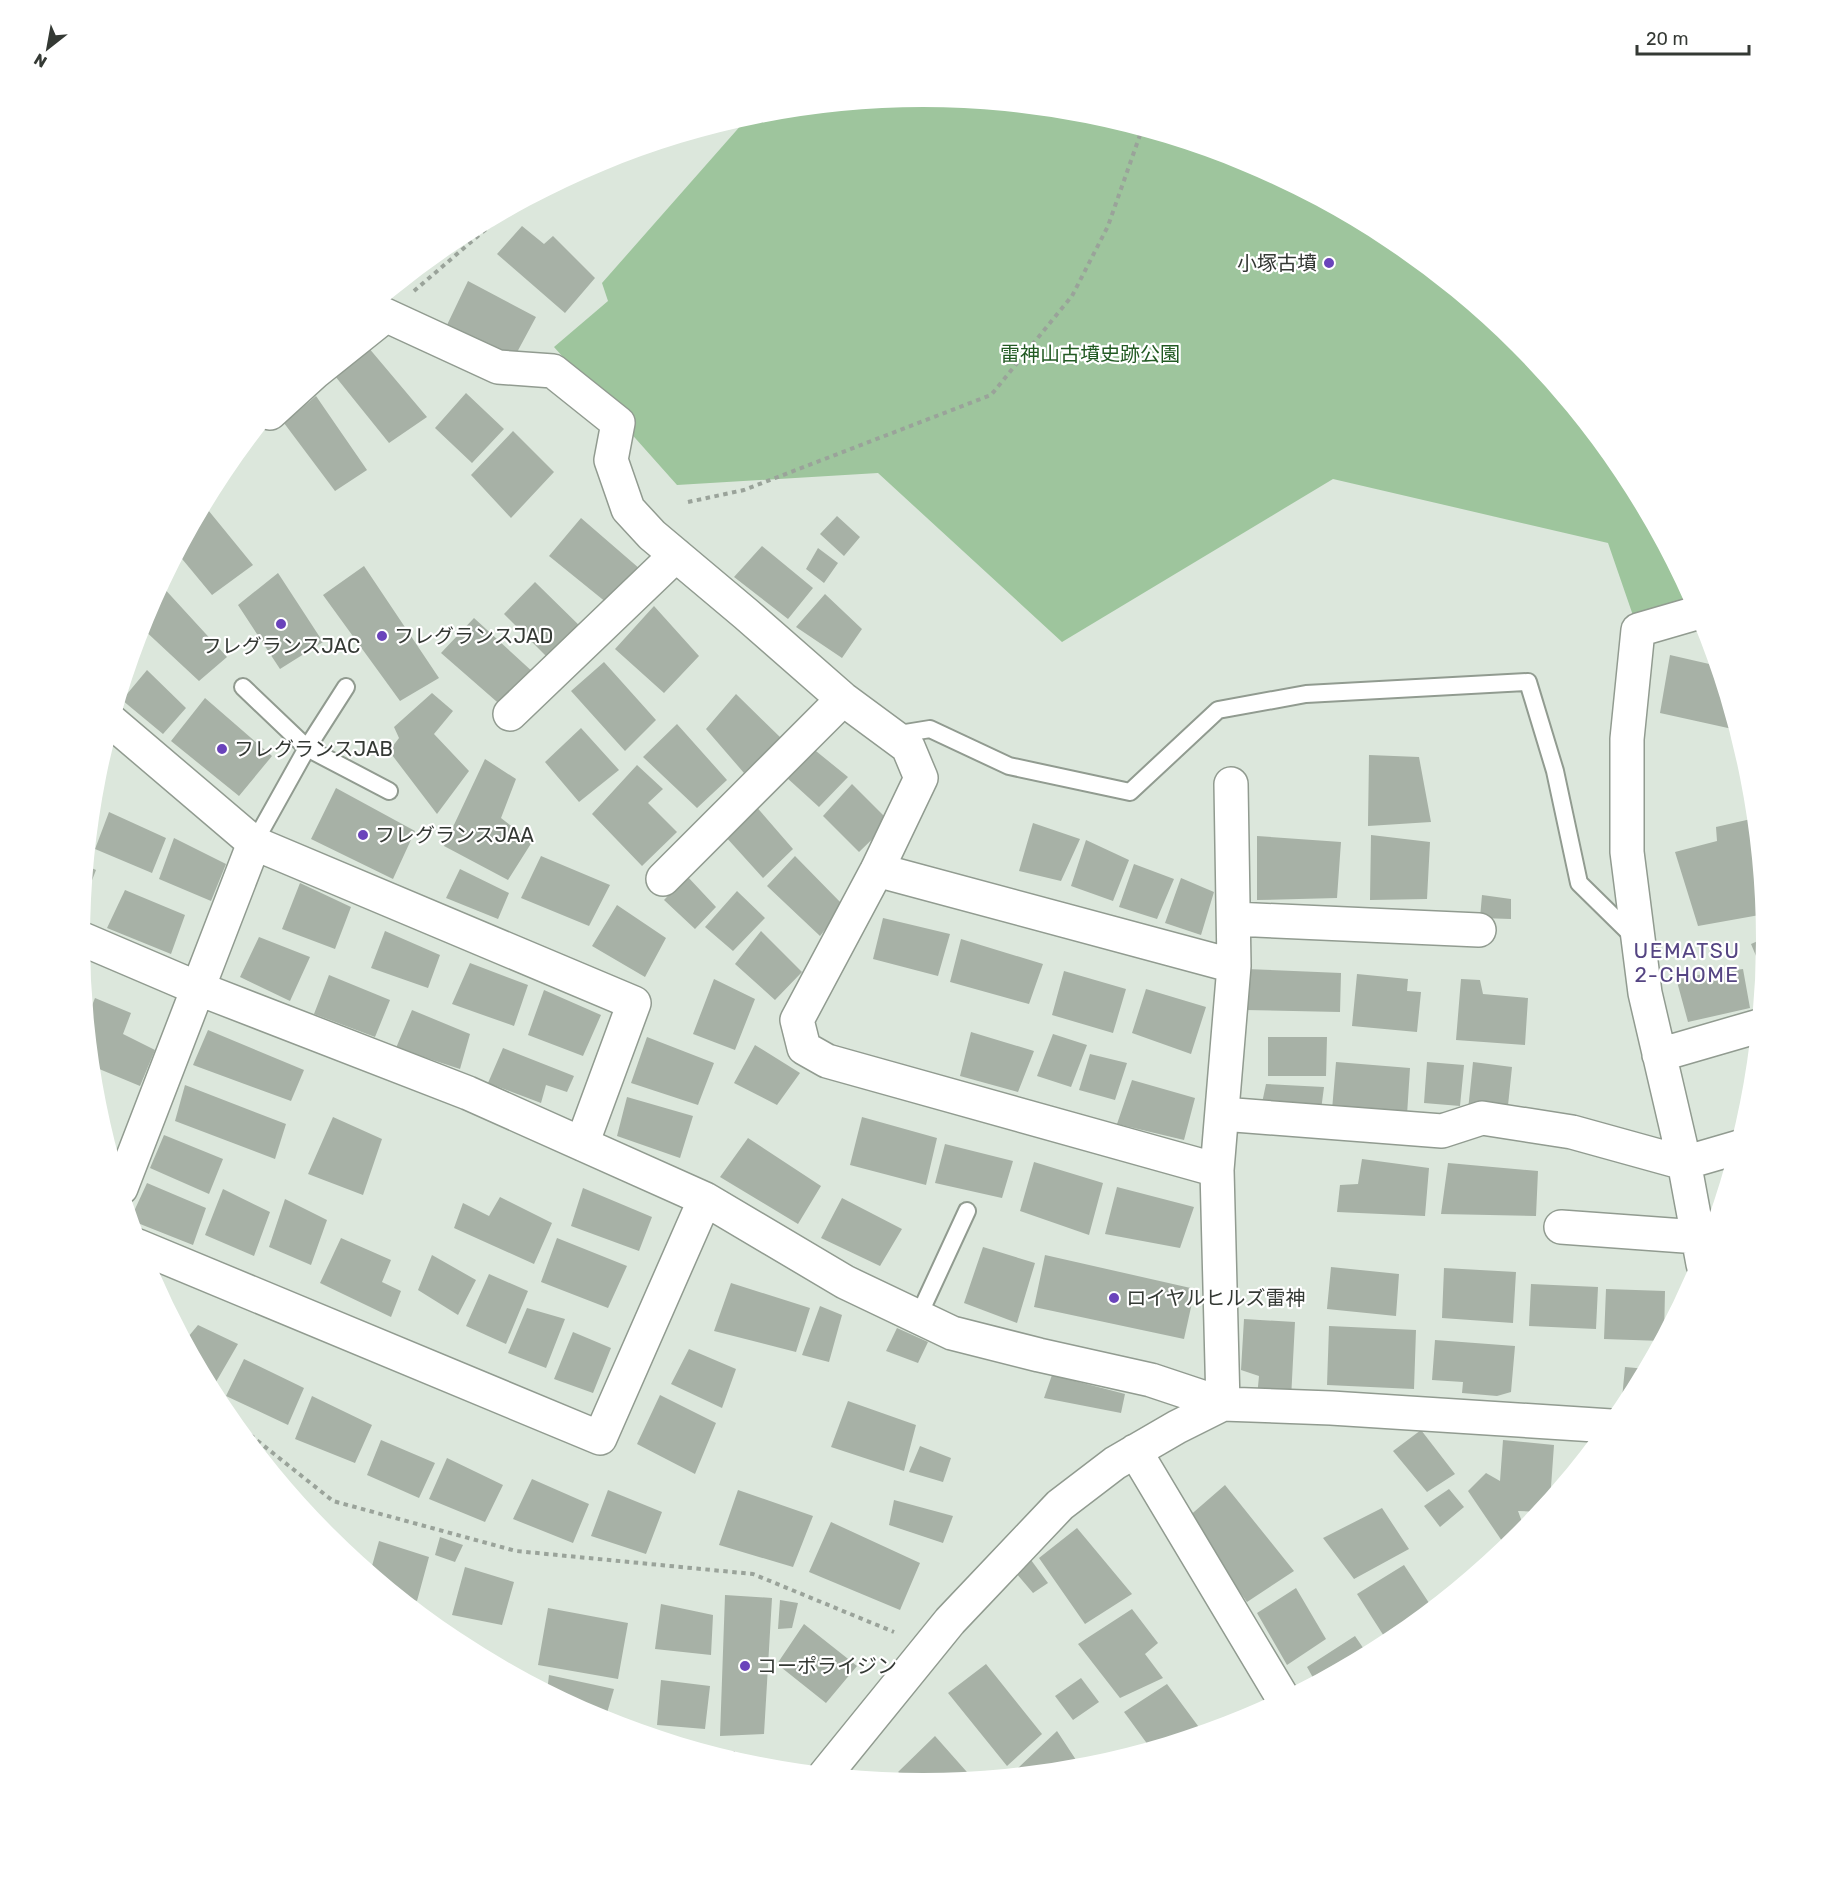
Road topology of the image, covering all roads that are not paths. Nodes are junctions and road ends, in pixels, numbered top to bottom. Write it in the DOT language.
graph roads {
  1 [pos="377,311"];
  2 [pos="361,326"];
  3 [pos="312,374"];
  4 [pos="676,555"];
  5 [pos="1691,615"];
  6 [pos="243,687"];
  7 [pos="346,687"];
  8 [pos="843,699"];
  9 [pos="510,714"];
  10 [pos="118,727"];
  11 [pos="892,736"];
  12 [pos="307,748"];
  13 [pos="1232,784"];
  14 [pos="389,790"];
  15 [pos="255,843"];
  16 [pos="877,870"];
  17 [pos="663,879"];
  18 [pos="1233,919"];
  19 [pos="1479,930"];
  20 [pos="1638,941"];
  21 [pos="90,942"];
  22 [pos="1234,966"];
  23 [pos="197,988"];
  24 [pos="1752,1028"];
  25 [pos="1659,1055"];
  26 [pos="1222,1114"];
  27 [pos="582,1144"];
  28 [pos="1731,1149"];
  29 [pos="1684,1163"];
  30 [pos="1217,1170"];
  31 [pos="125,1178"];
  32 [pos="705,1199"];
  33 [pos="967,1211"];
  34 [pos="1562,1227"];
  35 [pos="1700,1244"];
  36 [pos="1698,1249"];
  37 [pos="150,1251"];
  38 [pos="918,1317"];
  39 [pos="1223,1404"];
  40 [pos="1601,1425"];
  41 [pos="1135,1451"];
  42 [pos="1280,1693"];
  43 [pos="830,1768"];
  1 -- 4 [label="street"];
  2 -- 3 [label="street"];
  4 -- 8 [label="street"];
  4 -- 9 [label="street"];
  5 -- 20 [label="street"];
  6 -- 12 [label="lane"];
  7 -- 12 [label="lane"];
  8 -- 11 [label="street"];
  8 -- 17 [label="street"];
  10 -- 15 [label="street"];
  11 -- 16 [label="street"];
  11 -- 20 [label="lane"];
  12 -- 14 [label="lane"];
  12 -- 15 [label="lane"];
  13 -- 18 [label="street"];
  15 -- 23 [label="street"];
  15 -- 27 [label="street"];
  16 -- 22 [label="street"];
  16 -- 30 [label="street"];
  18 -- 19 [label="street"];
  18 -- 22 [label="street"];
  20 -- 25 [label="street"];
  21 -- 23 [label="street"];
  22 -- 26 [label="street"];
  23 -- 27 [label="street"];
  23 -- 31 [label="street"];
  24 -- 25 [label="street"];
  25 -- 29 [label="street"];
  26 -- 29 [label="street"];
  26 -- 30 [label="street"];
  27 -- 32 [label="street"];
  28 -- 29 [label="street"];
  29 -- 35 [label="street"];
  30 -- 39 [label="street"];
  32 -- 37 [label="street"];
  32 -- 38 [label="street"];
  33 -- 38 [label="lane"];
  34 -- 36 [label="street"];
  38 -- 39 [label="street"];
  39 -- 40 [label="street"];
  39 -- 41 [label="street"];
  41 -- 42 [label="street"];
  41 -- 43 [label="street"];
}
